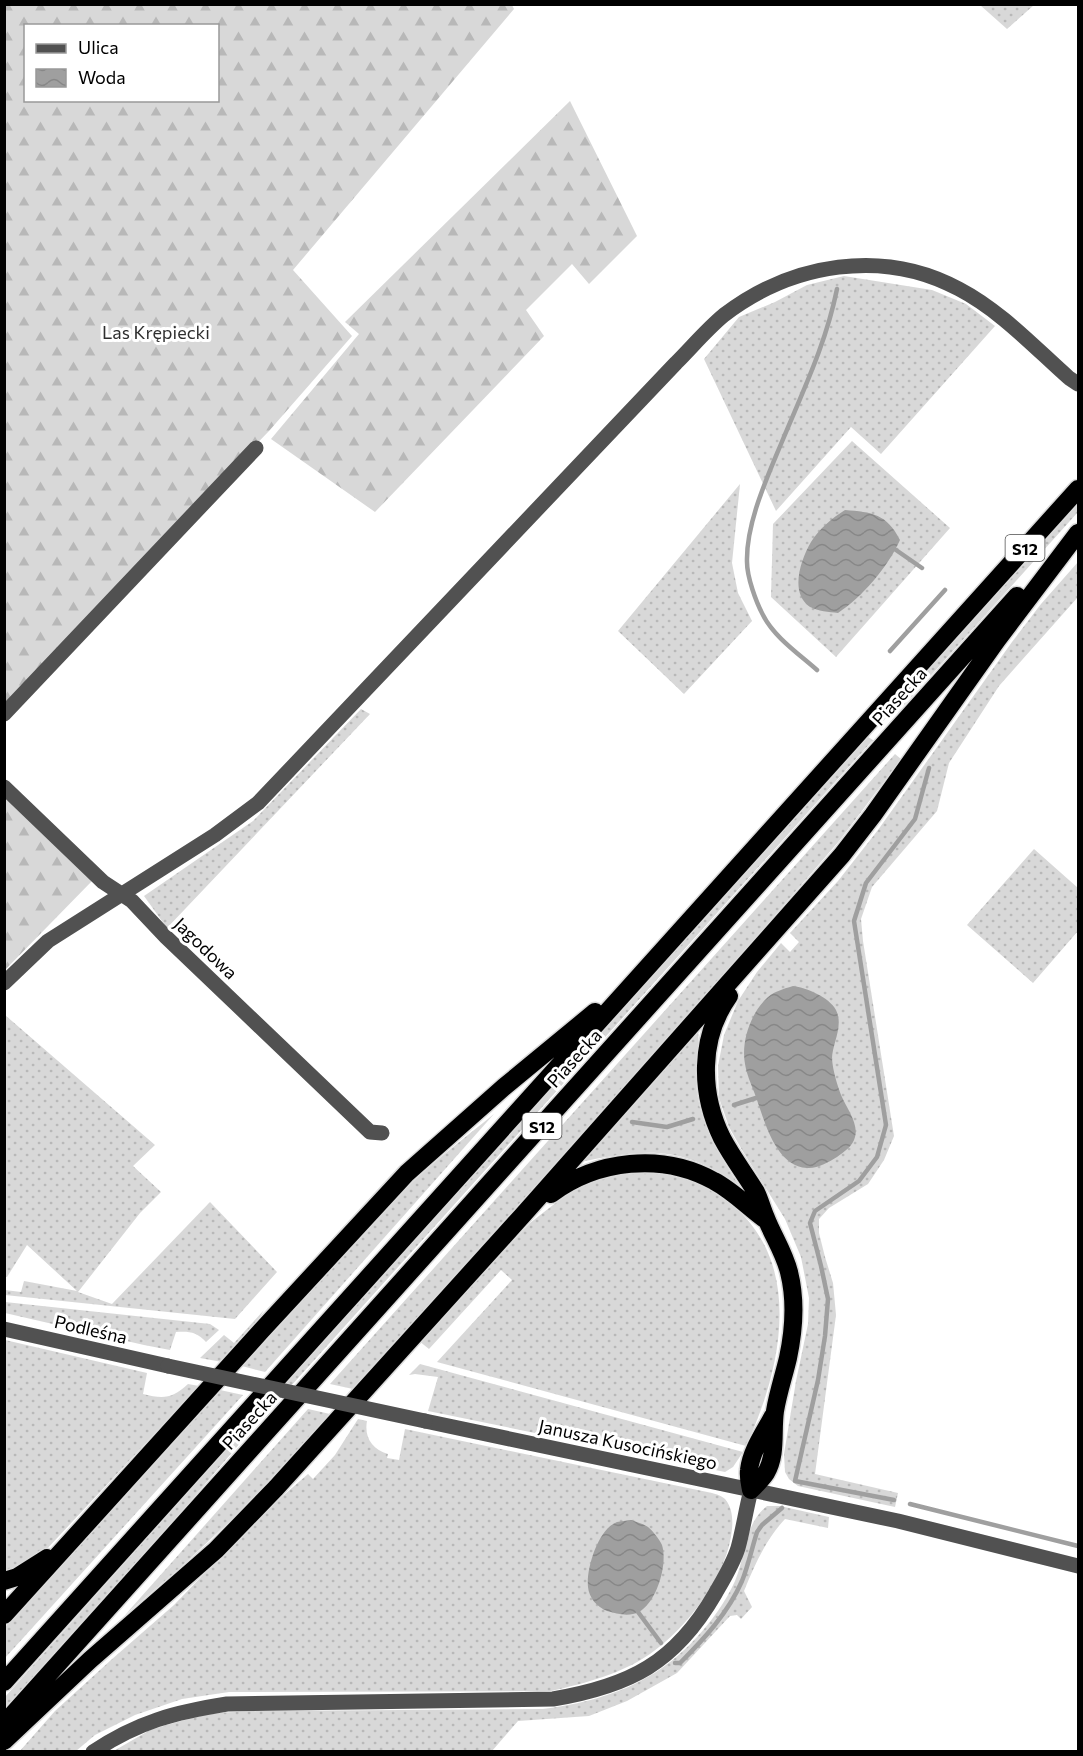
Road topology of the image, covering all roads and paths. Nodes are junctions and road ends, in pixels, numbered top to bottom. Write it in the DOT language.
graph roads {
  1 [pos="1078,384"];
  2 [pos="256,448"];
  3 [pos="1078,489"];
  4 [pos="1078,527"];
  5 [pos="1078,533"];
  6 [pos="4,714"];
  7 [pos="4,787"];
  8 [pos="122,894"];
  9 [pos="769,938"];
  10 [pos="645,970"];
  11 [pos="4,983"];
  12 [pos="381,1133"];
  13 [pos="522,1216"];
  14 [pos="766,1220"];
  15 [pos="4,1329"];
  16 [pos="168,1366"];
  17 [pos="751,1490"];
  18 [pos="68,1543"];
  19 [pos="1078,1566"];
  20 [pos="4,1581"];
  21 [pos="4,1615"];
  22 [pos="4,1682"];
  23 [pos="4,1724"];
  24 [pos="4,1741"];
  25 [pos="93,1752"];
  1 -- 8 [label="street"];
  2 -- 6 [label="street"];
  3 -- 10 [label="highway, Piasecka / S12"];
  4 -- 23 [label="highway, Piasecka / S12"];
  5 -- 9 [label="highway"];
  7 -- 8 [label="street, Jagodowa"];
  8 -- 11 [label="street"];
  8 -- 12 [label="street, Jagodowa"];
  9 -- 13 [label="highway"];
  9 -- 14 [label="highway"];
  10 -- 18 [label="highway"];
  10 -- 22 [label="highway, Piasecka / S12"];
  13 -- 14 [label="highway"];
  13 -- 24 [label="highway"];
  14 -- 17 [label="highway"];
  15 -- 16 [label="street, Podleśna"];
  16 -- 17 [label="street, Janusza Kusocińskiego, bridge"];
  17 -- 19 [label="street, Janusza Kusocińskiego"];
  17 -- 25 [label="street"];
  18 -- 20 [label="highway"];
  18 -- 21 [label="highway"];
}
